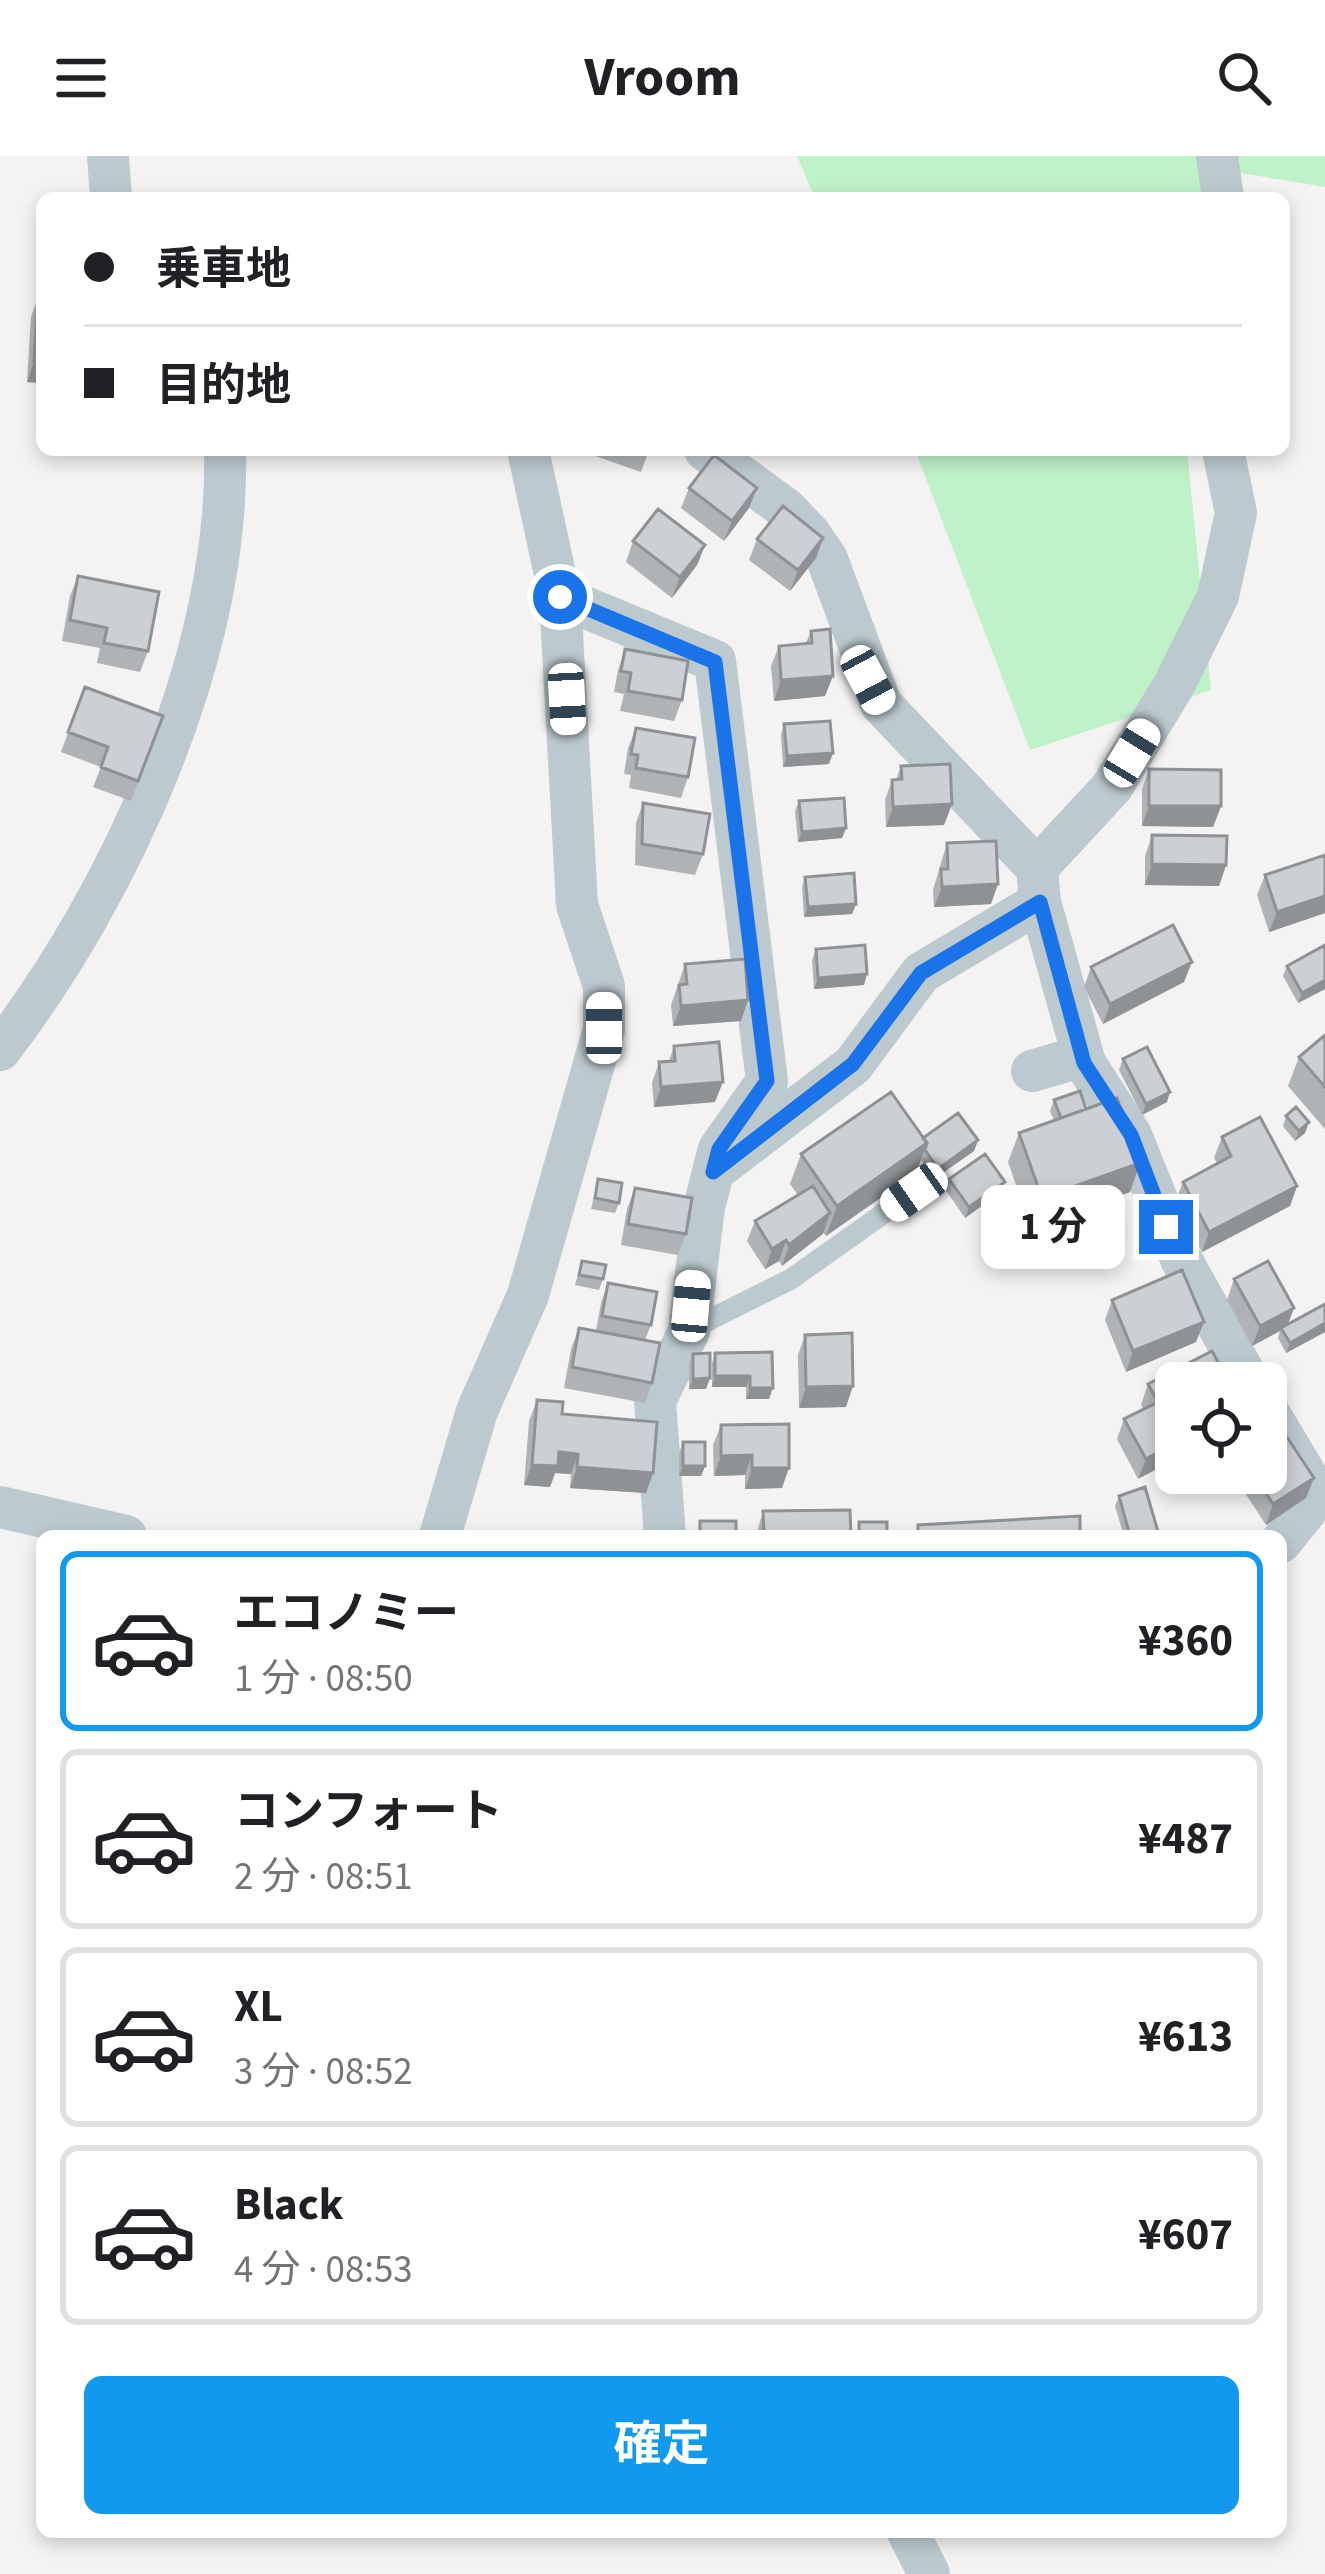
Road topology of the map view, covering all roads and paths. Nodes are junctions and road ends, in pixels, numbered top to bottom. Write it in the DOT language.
graph roads {
  1 [pos="108,156"];
  2 [pos="1217,156"];
  3 [pos="111,192"];
  4 [pos="1221,192"];
  5 [pos="224,456"];
  6 [pos="529,456"];
  7 [pos="713,456"];
  8 [pos="1223,456"];
  9 [pos="560,597"];
  10 [pos="1039,885"];
  11 [pos="0,1050"];
  12 [pos="1083,1055"];
  13 [pos="1032,1071"];
  14 [pos="713,1172"];
  15 [pos="914,1192"];
  16 [pos="688,1331"];
  17 [pos="1238,1362"];
  18 [pos="1287,1440"];
  19 [pos="1322,1492"];
  20 [pos="0,1507"];
  21 [pos="100,1530"];
  22 [pos="442,1530"];
  23 [pos="664,1530"];
  24 [pos="1287,1535"];
  25 [pos="911,2538"];
  26 [pos="929,2574"];
  1 -- 3 [label="street"];
  2 -- 4 [label="street"];
  5 -- 11 [label="street"];
  6 -- 9 [label="street"];
  7 -- 10 [label="street"];
  8 -- 10 [label="street"];
  9 -- 14 [label="street"];
  9 -- 22 [label="street"];
  10 -- 12 [label="street"];
  10 -- 14 [label="street"];
  12 -- 13 [label="street"];
  12 -- 17 [label="street"];
  14 -- 16 [label="street"];
  15 -- 16 [label="lane"];
  16 -- 23 [label="street"];
  18 -- 19 [label="street"];
  19 -- 24 [label="street"];
  20 -- 21 [label="street"];
  25 -- 26 [label="street"];
}
